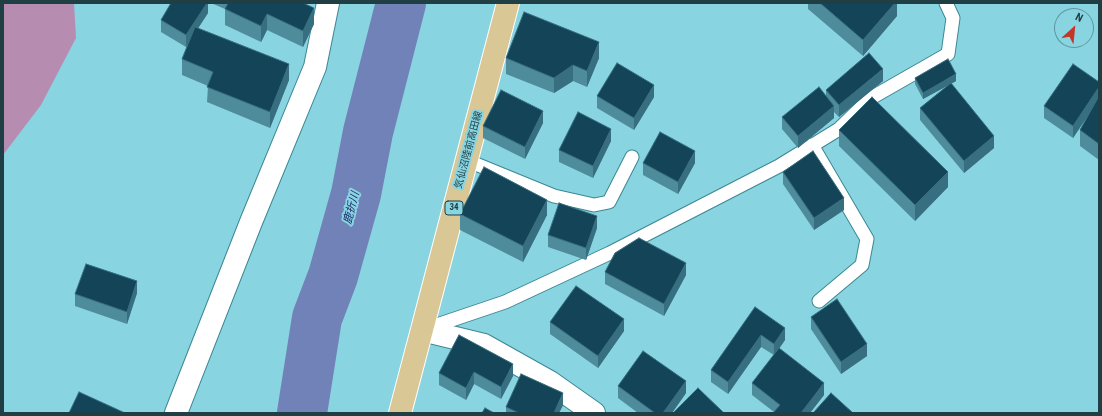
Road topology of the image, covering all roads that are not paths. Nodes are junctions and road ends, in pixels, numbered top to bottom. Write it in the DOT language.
graph roads {
  1 [pos="328,3"];
  2 [pos="508,3"];
  3 [pos="946,3"];
  4 [pos="812,145"];
  5 [pos="632,157"];
  6 [pos="466,160"];
  7 [pos="819,301"];
  8 [pos="422,330"];
  9 [pos="176,413"];
  10 [pos="400,413"];
  11 [pos="594,413"];
  1 -- 9 [label="street"];
  2 -- 6 [label="main road, 気仙沼陸前高田線 / 34"];
  3 -- 4 [label="lane"];
  4 -- 7 [label="lane"];
  4 -- 8 [label="lane"];
  5 -- 6 [label="lane"];
  6 -- 8 [label="main road, 気仙沼陸前高田線 / 34"];
  8 -- 10 [label="main road, 気仙沼陸前高田線 / 34"];
  8 -- 11 [label="street"];
}
